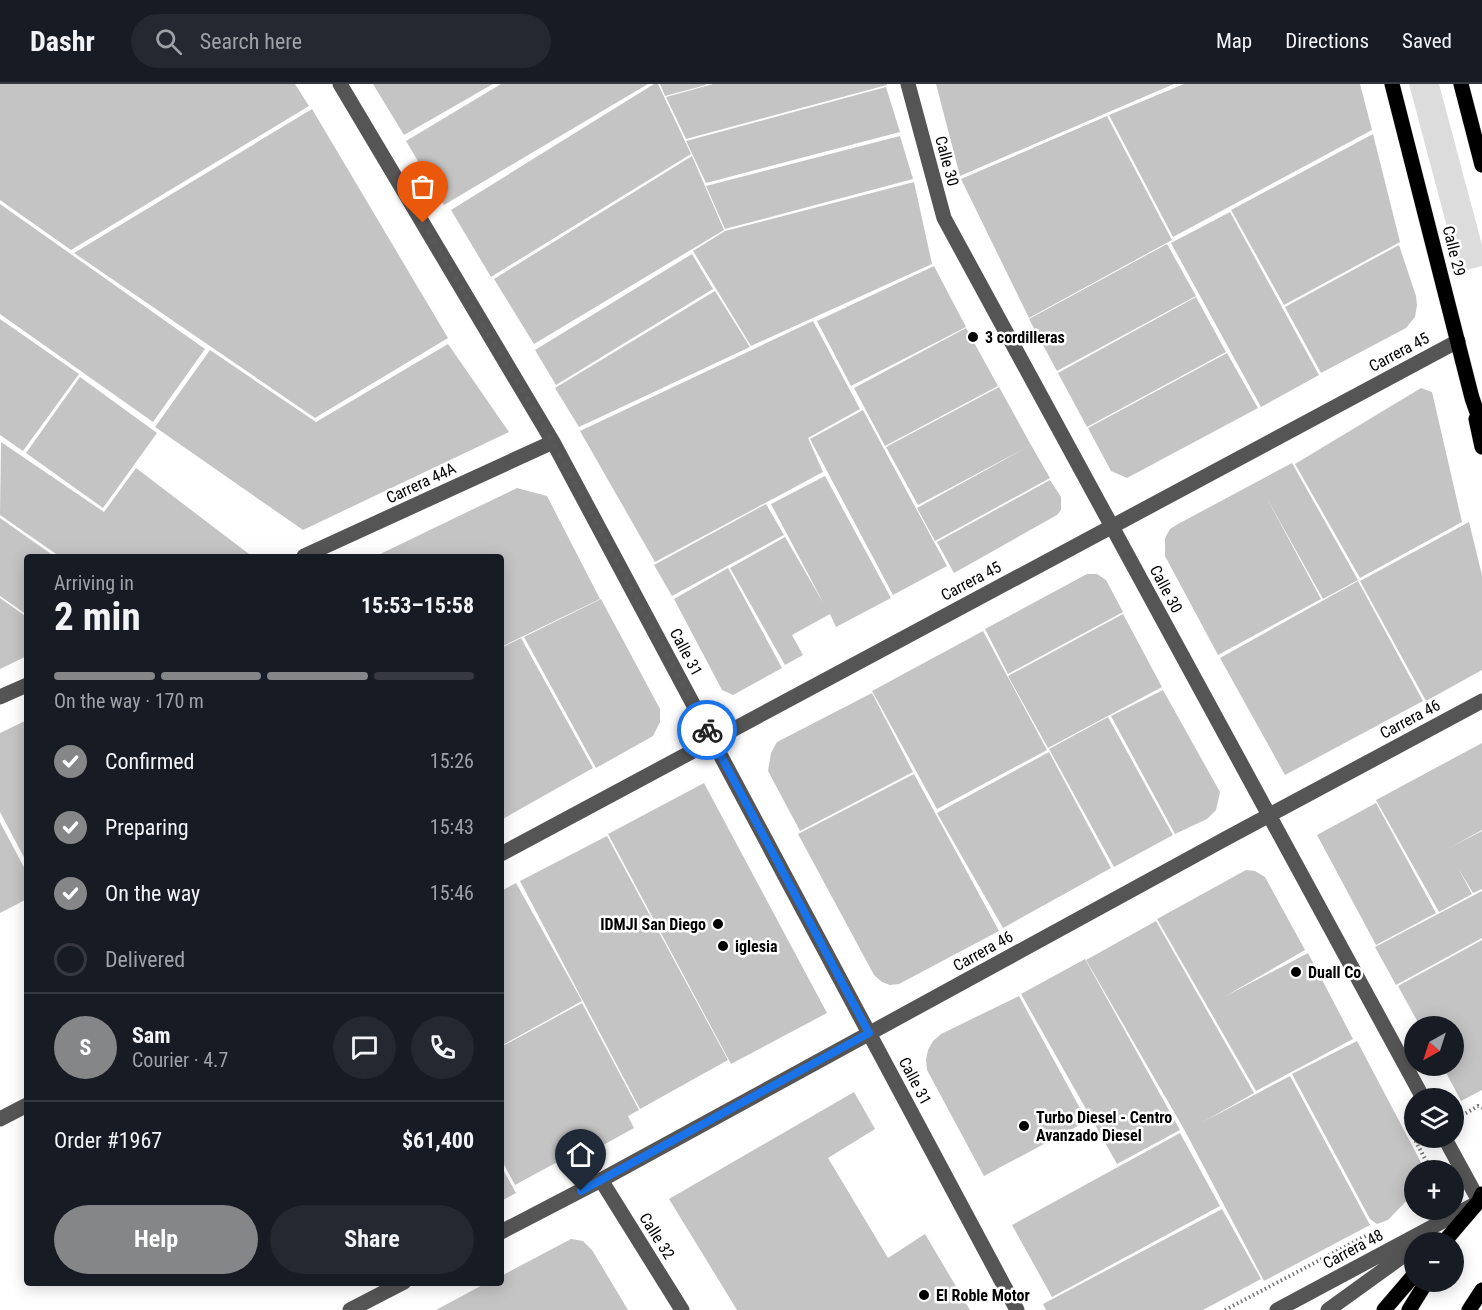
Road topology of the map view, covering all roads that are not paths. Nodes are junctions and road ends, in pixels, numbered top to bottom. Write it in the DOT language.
graph roads {
  1 [pos="340,84"];
  2 [pos="908,84"];
  3 [pos="1392,84"];
  4 [pos="1461,84"];
  5 [pos="1482,165"];
  6 [pos="1458,341"];
  7 [pos="1472,398"];
  8 [pos="1482,427"];
  9 [pos="553,442"];
  10 [pos="1482,447"];
  11 [pos="1112,526"];
  12 [pos="308,554"];
  13 [pos="24,686"];
  14 [pos="0,697"];
  15 [pos="1482,701"];
  16 [pos="712,740"];
  17 [pos="1269,816"];
  18 [pos="504,852"];
  19 [pos="869,1033"];
  20 [pos="1418,1088"];
  21 [pos="24,1107"];
  22 [pos="0,1119"];
  23 [pos="1451,1148"];
  24 [pos="601,1180"];
  25 [pos="1481,1198"];
  26 [pos="504,1230"];
  27 [pos="1435,1232"];
  28 [pos="1452,1232"];
  29 [pos="1459,1232"];
  30 [pos="1404,1255"];
  31 [pos="396,1286"];
  32 [pos="1404,1287"];
  33 [pos="1482,1290"];
  34 [pos="1420,1292"];
  35 [pos="350,1310"];
  36 [pos="682,1310"];
  37 [pos="1017,1310"];
  38 [pos="1277,1310"];
  39 [pos="1328,1310"];
  40 [pos="1384,1310"];
  41 [pos="1409,1310"];
  42 [pos="1469,1310"];
  1 -- 9 [label="street, Calle 31"];
  2 -- 11 [label="street, Calle 30"];
  3 -- 6 [label="main road, Calle 29"];
  4 -- 5 [label="main road"];
  6 -- 7 [label="main road, Calle 29"];
  6 -- 11 [label="street, Carrera 45"];
  7 -- 8 [label="main road, Calle 29"];
  7 -- 10 [label="main road"];
  9 -- 12 [label="street, Carrera 44A"];
  9 -- 16 [label="street, Calle 31"];
  11 -- 16 [label="street, Carrera 45"];
  11 -- 17 [label="street, Calle 30"];
  13 -- 14 [label="street"];
  15 -- 17 [label="street, Carrera 46"];
  16 -- 18 [label="street, Carrera 45"];
  16 -- 19 [label="street, Calle 31"];
  17 -- 19 [label="street, Carrera 46"];
  17 -- 20 [label="street, Calle 30"];
  19 -- 24 [label="street, Carrera 46"];
  19 -- 37 [label="street, Calle 31"];
  21 -- 22 [label="street"];
  23 -- 25 [label="street"];
  24 -- 26 [label="street, Carrera 46"];
  24 -- 36 [label="street, Calle 32"];
  25 -- 27 [label="street"];
  25 -- 28 [label="main road"];
  25 -- 29 [label="main road"];
  25 -- 38 [label="street, Carrera 48"];
  30 -- 39 [label="street, Carrera 48"];
  31 -- 35 [label="street"];
  32 -- 40 [label="main road"];
  33 -- 42 [label="main road"];
  34 -- 41 [label="main road"];
}
